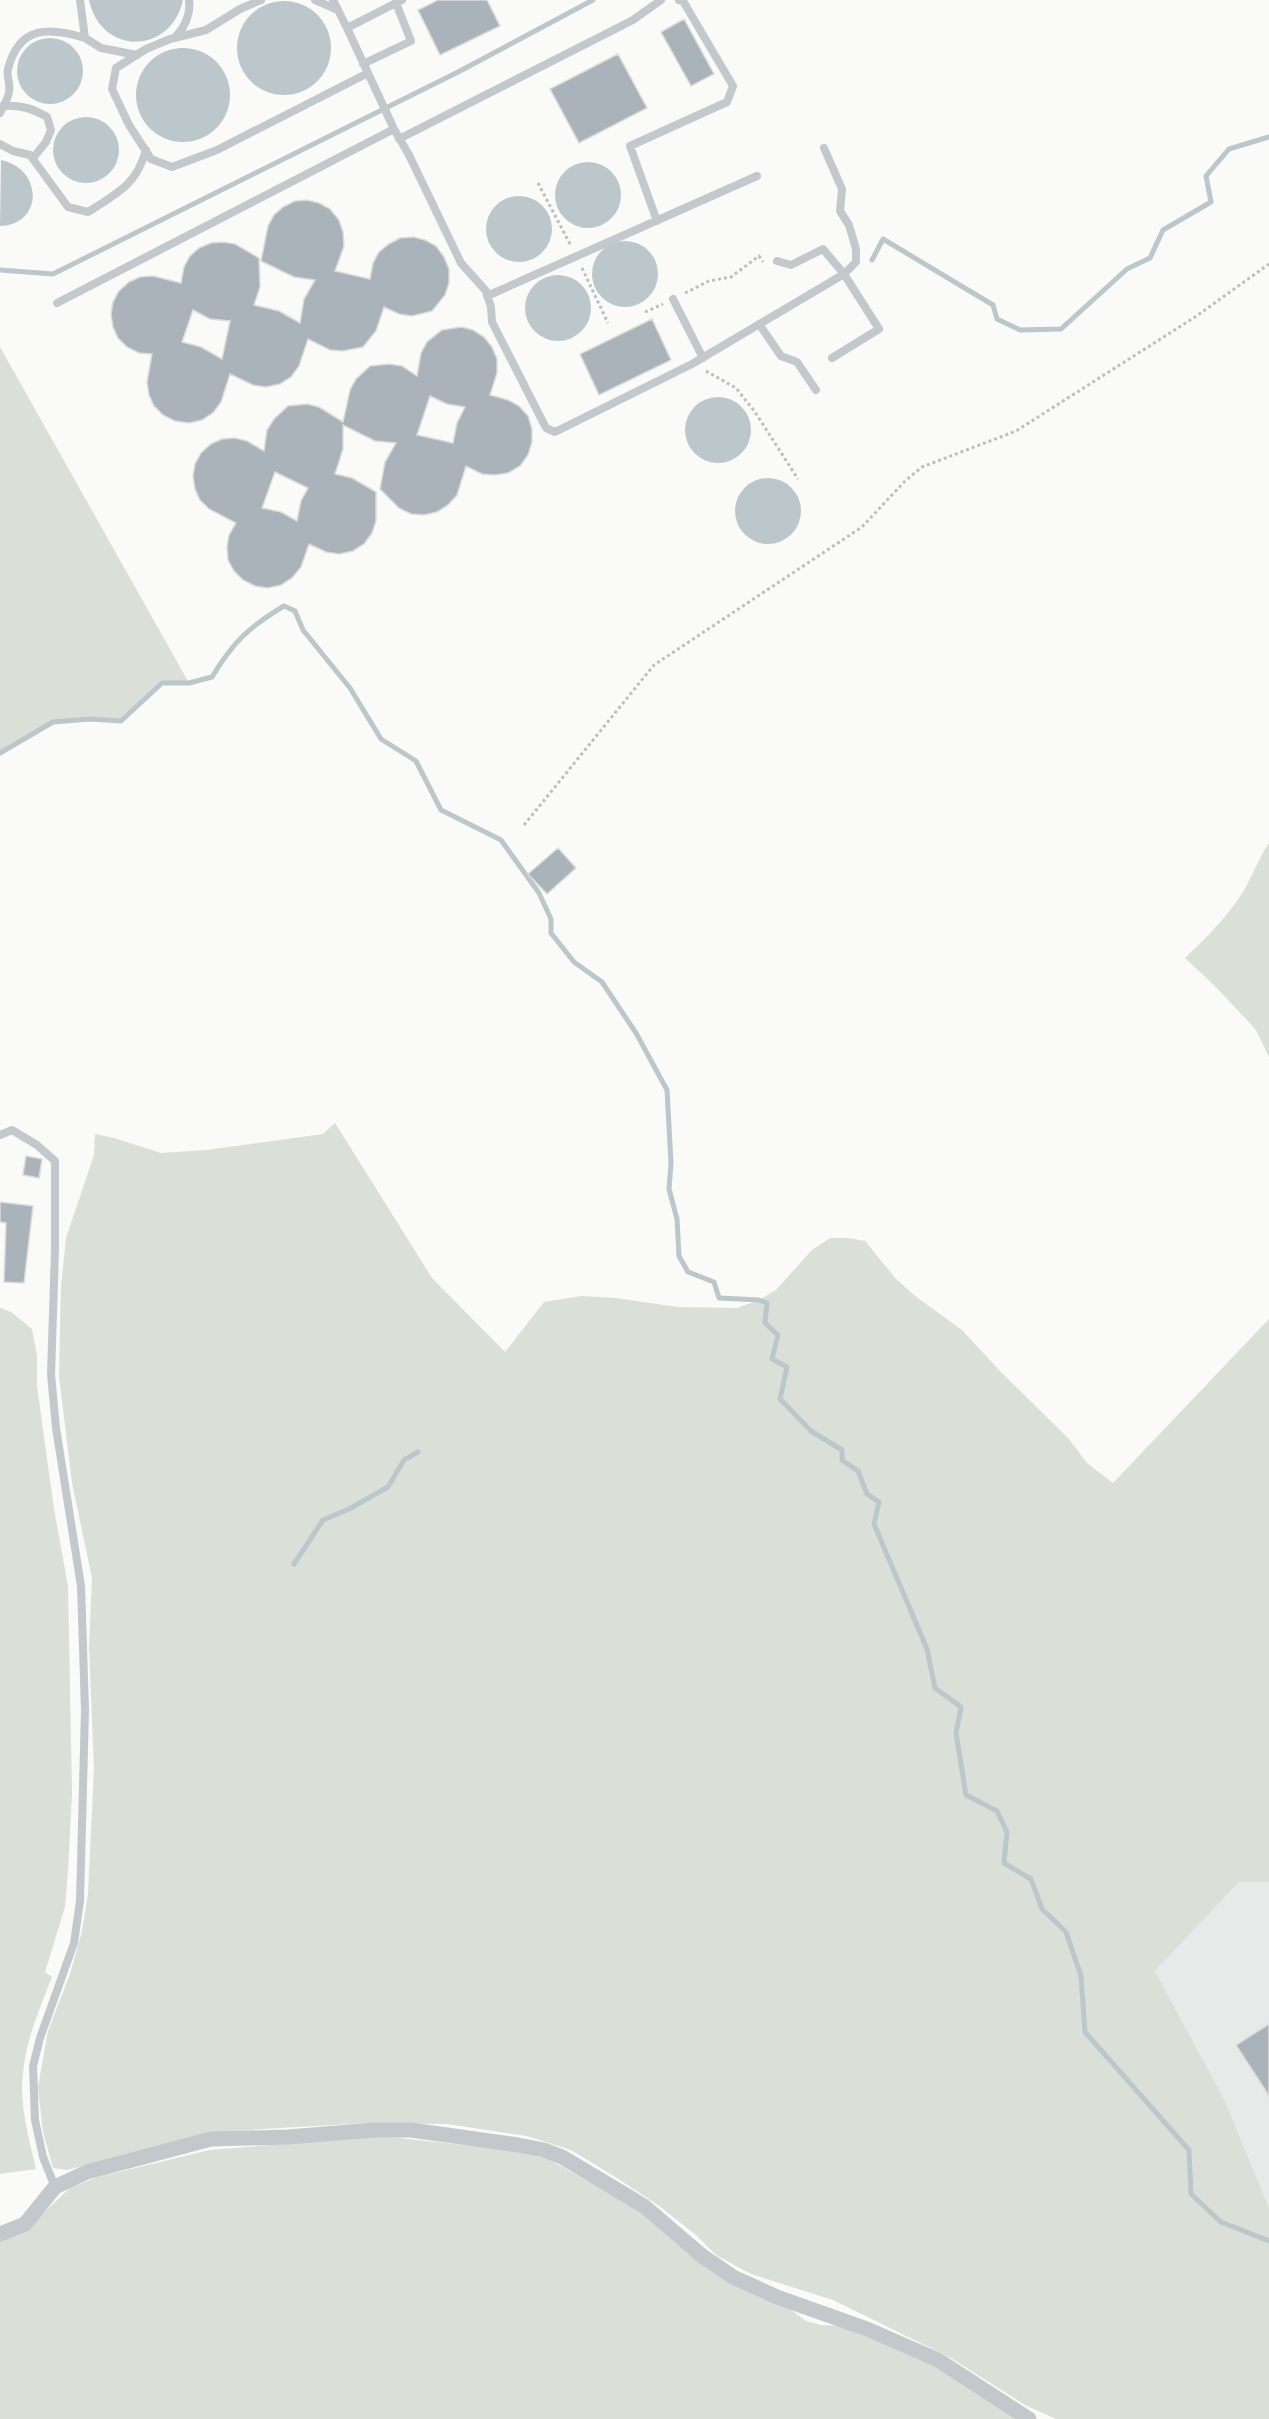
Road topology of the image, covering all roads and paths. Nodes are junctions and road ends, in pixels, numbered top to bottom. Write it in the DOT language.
graph roads {
  1 [pos="80,0"];
  2 [pos="189,0"];
  3 [pos="261,0"];
  4 [pos="315,0"];
  5 [pos="333,0"];
  6 [pos="661,0"];
  7 [pos="679,0"];
  8 [pos="399,1"];
  9 [pos="650,3"];
  10 [pos="338,10"];
  11 [pos="347,28"];
  12 [pos="85,38"];
  13 [pos="175,38"];
  14 [pos="137,55"];
  15 [pos="363,64"];
  16 [pos="368,73"];
  17 [pos="2,110"];
  18 [pos="394,129"];
  19 [pos="399,139"];
  20 [pos="0,144"];
  21 [pos="824,148"];
  22 [pos="146,150"];
  23 [pos="33,158"];
  24 [pos="757,176"];
  25 [pos="657,221"];
  26 [pos="777,261"];
  27 [pos="1269,264"];
  28 [pos="844,274"];
  29 [pos="488,296"];
  30 [pos="673,299"];
  31 [pos="57,303"];
  32 [pos="645,312"];
  33 [pos="759,324"];
  34 [pos="703,358"];
  35 [pos="832,358"];
  36 [pos="692,364"];
  37 [pos="816,390"];
  38 [pos="798,479"];
  39 [pos="524,825"];
  40 [pos="0,1135"];
  41 [pos="55,2187"];
  42 [pos="0,2234"];
  43 [pos="1029,2419"];
  1 -- 12 [label="lane"];
  2 -- 13 [label="lane"];
  3 -- 13 [label="lane"];
  4 -- 10 [label="lane"];
  5 -- 10 [label="lane"];
  6 -- 9 [label="lane"];
  7 -- 25 [label="lane"];
  8 -- 11 [label="lane"];
  8 -- 15 [label="lane"];
  9 -- 19 [label="lane"];
  10 -- 11 [label="lane"];
  11 -- 15 [label="lane"];
  12 -- 14 [label="lane"];
  12 -- 17 [label="lane"];
  13 -- 14 [label="lane"];
  14 -- 22 [label="lane"];
  15 -- 16 [label="lane"];
  16 -- 18 [label="lane"];
  16 -- 22 [label="lane"];
  17 -- 23 [label="lane"];
  18 -- 19 [label="lane"];
  18 -- 31 [label="lane"];
  19 -- 29 [label="lane"];
  20 -- 23 [label="lane"];
  21 -- 28 [label="lane"];
  22 -- 23 [label="lane"];
  24 -- 25 [label="lane"];
  25 -- 29 [label="lane"];
  26 -- 28 [label="lane"];
  26 -- 30 [label="path"];
  27 -- 39 [label="path"];
  28 -- 33 [label="lane"];
  28 -- 35 [label="lane"];
  29 -- 36 [label="lane"];
  30 -- 32 [label="path"];
  30 -- 34 [label="lane"];
  33 -- 34 [label="lane"];
  33 -- 37 [label="lane"];
  34 -- 36 [label="lane"];
  36 -- 38 [label="path"];
  40 -- 41 [label="lane"];
  41 -- 42 [label="street"];
  41 -- 43 [label="street"];
}
